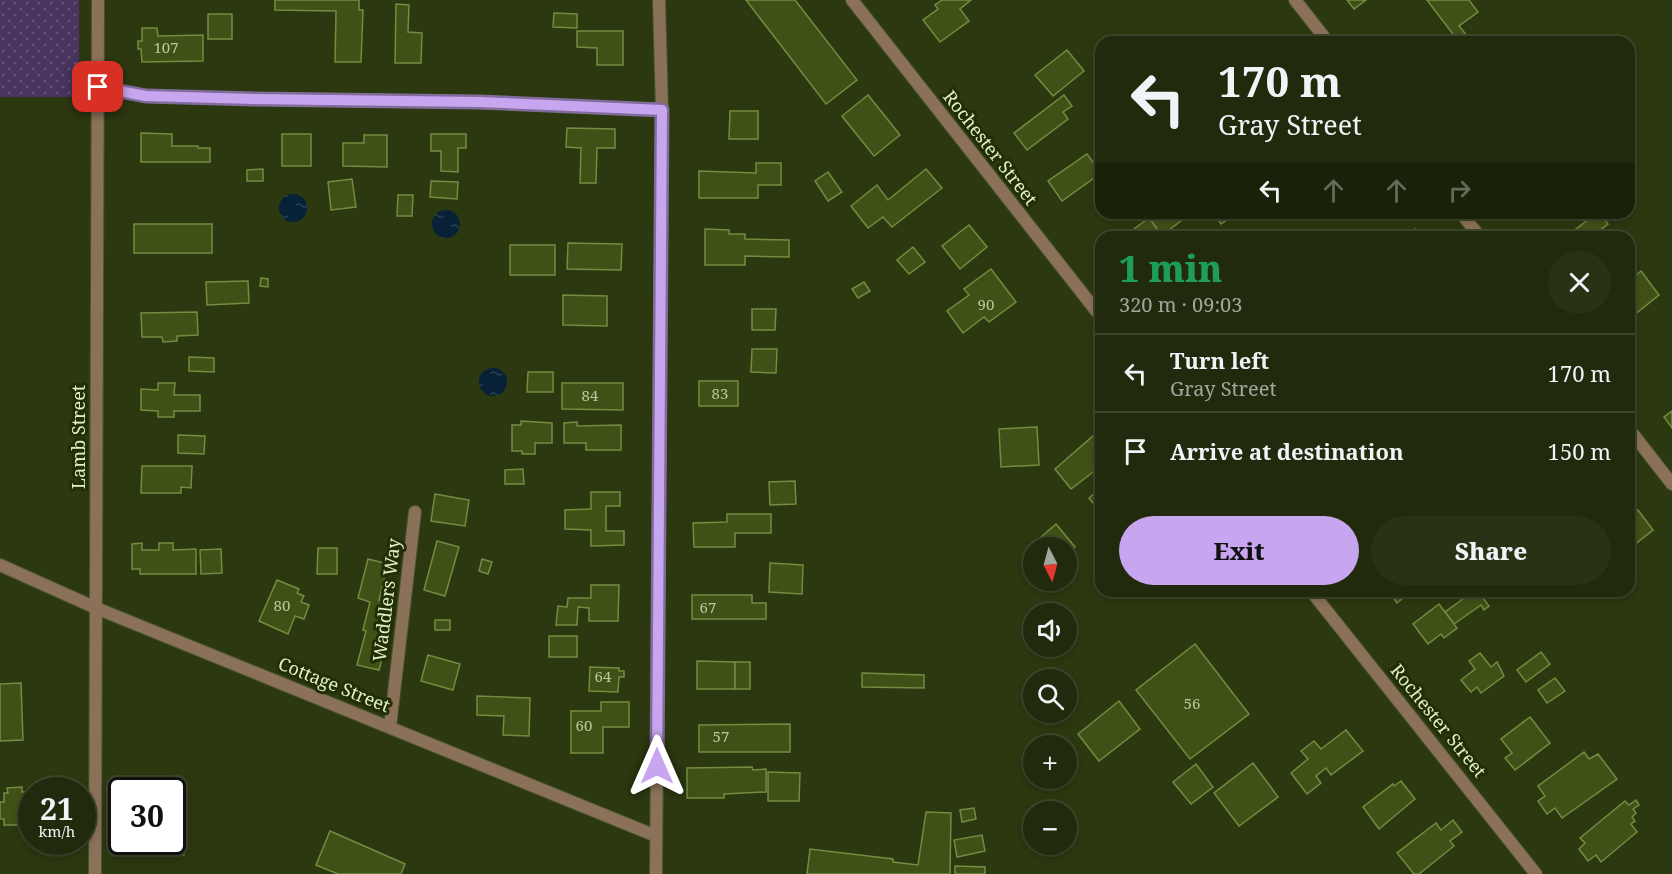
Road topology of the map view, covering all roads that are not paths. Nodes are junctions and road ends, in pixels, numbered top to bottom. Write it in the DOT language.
graph roads {
  1 [pos="98,0"];
  2 [pos="659,0"];
  3 [pos="852,0"];
  4 [pos="1295,0"];
  5 [pos="1323,36"];
  6 [pos="98,87"];
  7 [pos="662,110"];
  8 [pos="1466,219"];
  9 [pos="1475,231"];
  10 [pos="1095,309"];
  11 [pos="1635,437"];
  12 [pos="1672,484"];
  13 [pos="415,512"];
  14 [pos="0,565"];
  15 [pos="1316,597"];
  16 [pos="96,608"];
  17 [pos="390,727"];
  18 [pos="656,836"];
  19 [pos="95,874"];
  20 [pos="657,874"];
  21 [pos="1536,874"];
  1 -- 6 [label="street, Lamb Street"];
  2 -- 7 [label="street"];
  3 -- 10 [label="street, Rochester Street"];
  4 -- 5 [label="street"];
  6 -- 7 [label="street"];
  6 -- 16 [label="street, Lamb Street"];
  7 -- 18 [label="street"];
  8 -- 9 [label="street"];
  11 -- 12 [label="street"];
  13 -- 17 [label="street, Waddlers Way"];
  14 -- 16 [label="street, Cottage Street"];
  15 -- 21 [label="street, Rochester Street"];
  16 -- 17 [label="street, Cottage Street"];
  16 -- 19 [label="street, Lamb Street"];
  17 -- 18 [label="street, Cottage Street"];
  18 -- 20 [label="street"];
}
